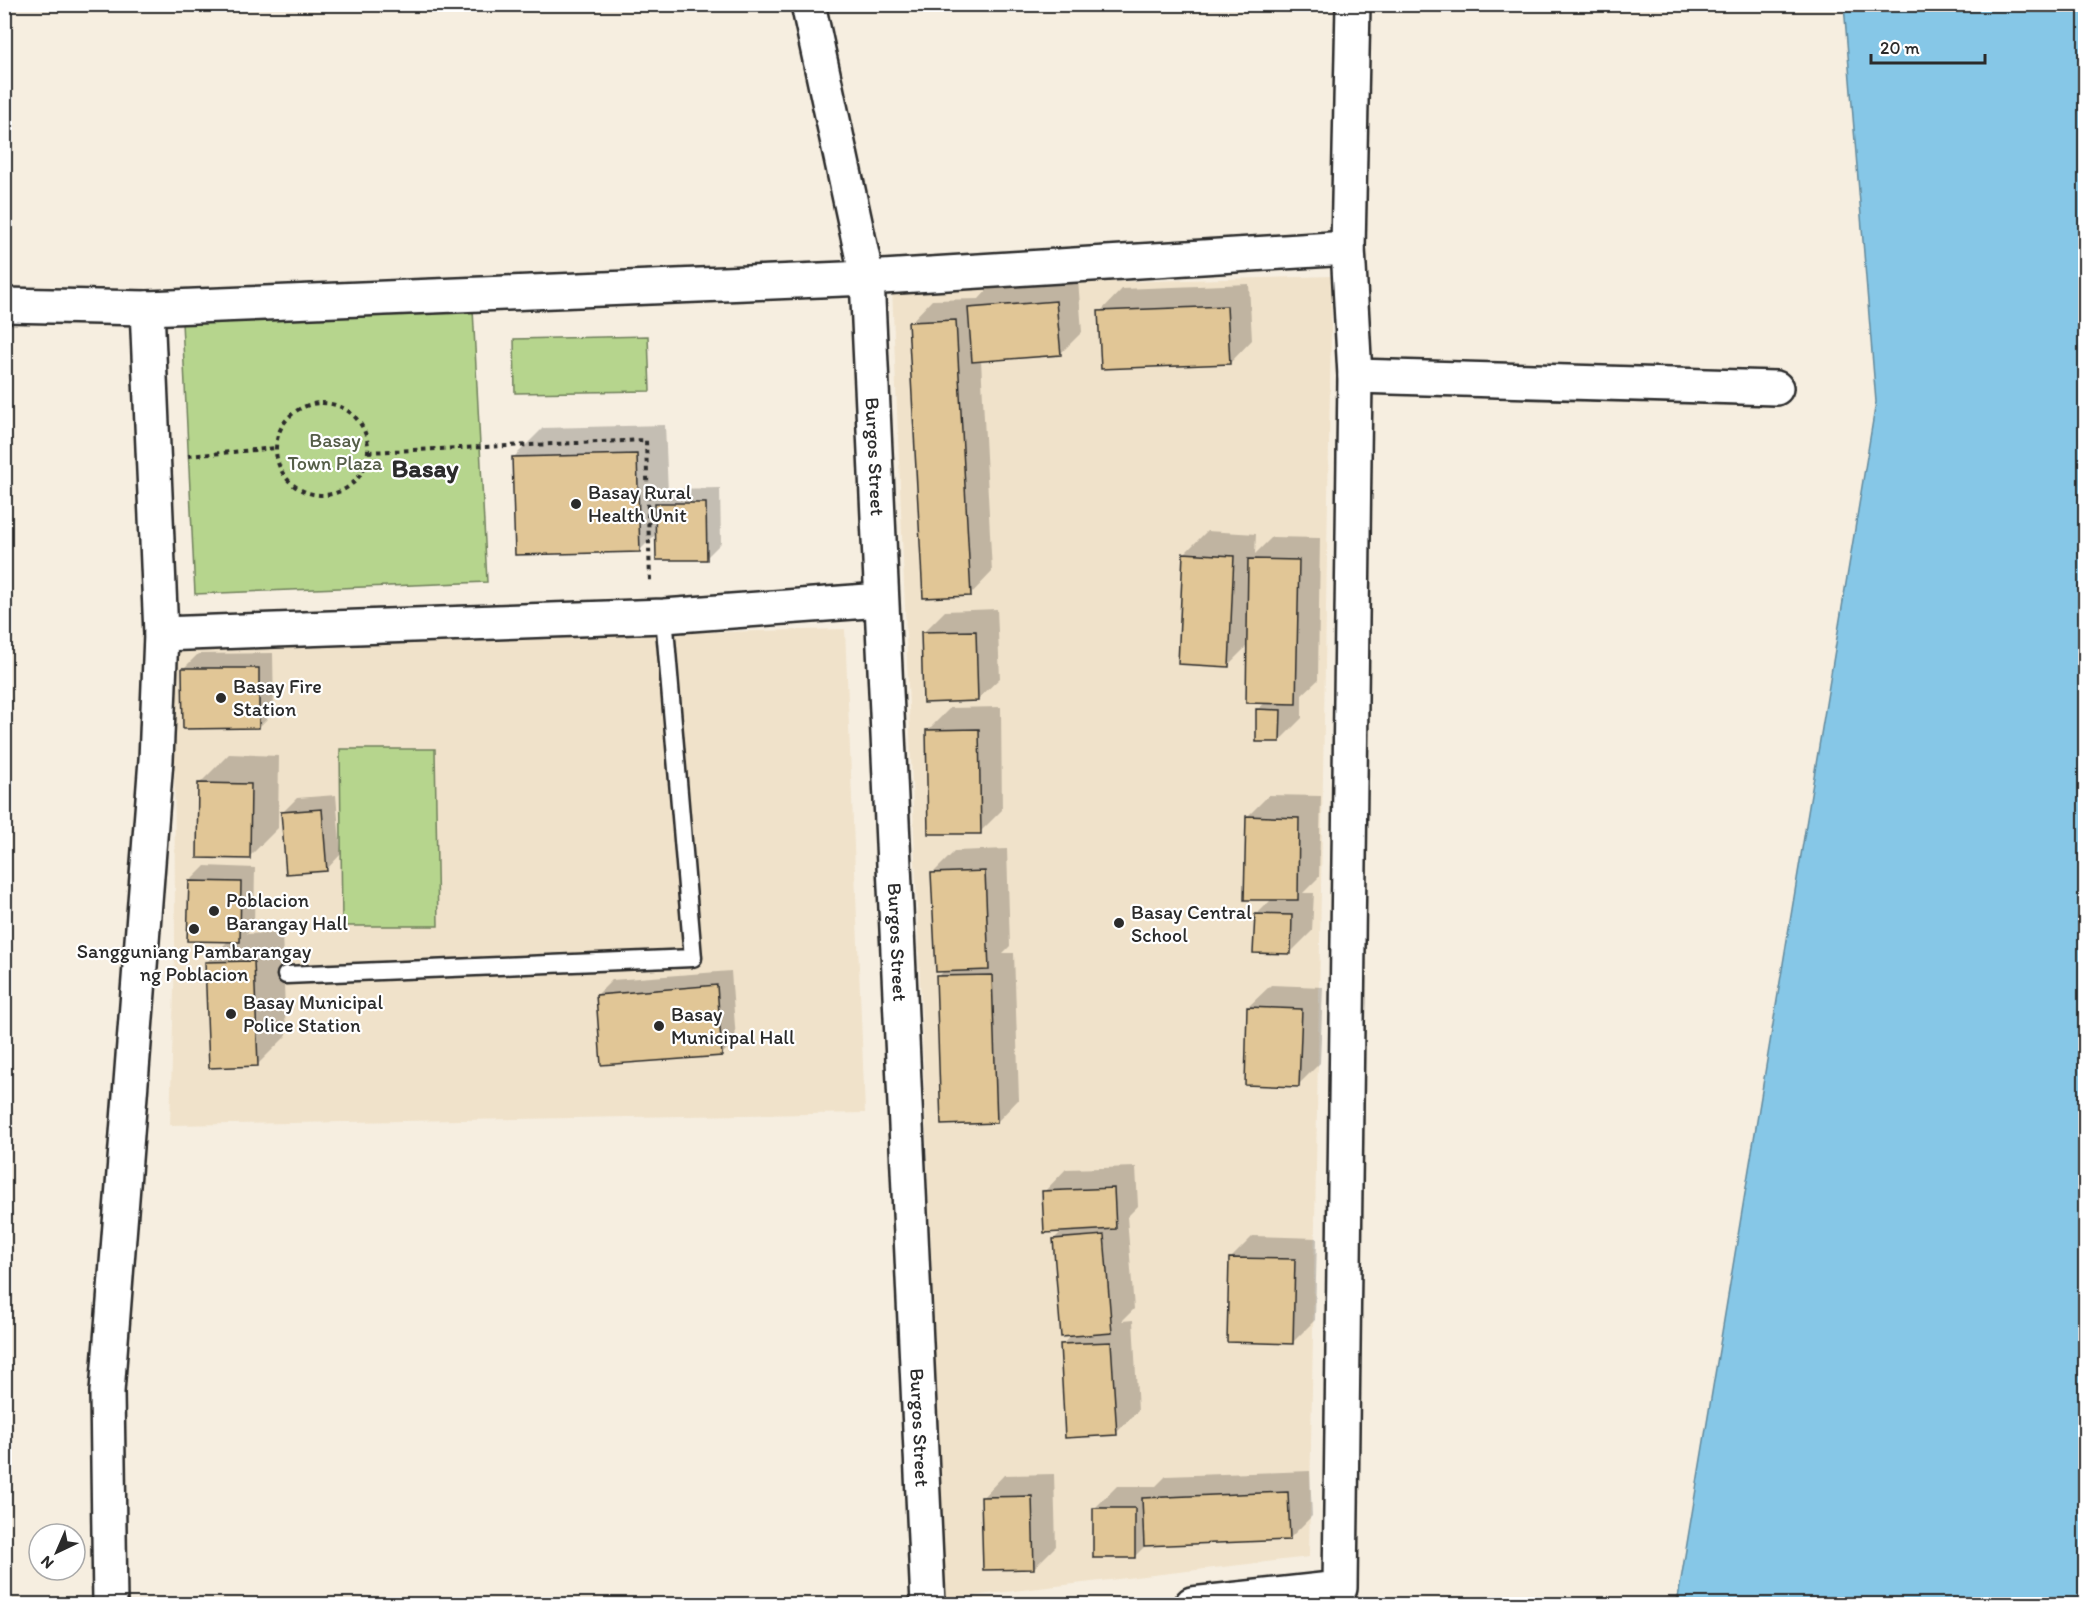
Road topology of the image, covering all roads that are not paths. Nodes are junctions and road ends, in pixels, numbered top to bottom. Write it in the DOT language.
graph roads {
  1 [pos="808,4"];
  2 [pos="1353,4"];
  3 [pos="1348,248"];
  4 [pos="867,278"];
  5 [pos="4,305"];
  6 [pos="147,308"];
  7 [pos="1356,376"];
  8 [pos="1776,388"];
  9 [pos="881,600"];
  10 [pos="657,616"];
  11 [pos="161,634"];
  12 [pos="286,975"];
  13 [pos="110,1605"];
  14 [pos="928,1605"];
  15 [pos="1192,1605"];
  1 -- 4 [label="street, Burgos Street"];
  2 -- 3 [label="street"];
  3 -- 4 [label="street"];
  3 -- 7 [label="street"];
  4 -- 6 [label="street"];
  4 -- 9 [label="street, Burgos Street"];
  5 -- 6 [label="street"];
  6 -- 11 [label="street"];
  7 -- 8 [label="street"];
  7 -- 15 [label="street"];
  9 -- 10 [label="street"];
  9 -- 14 [label="street, Burgos Street"];
  10 -- 11 [label="street"];
  10 -- 12 [label="lane"];
  11 -- 13 [label="street"];
}
